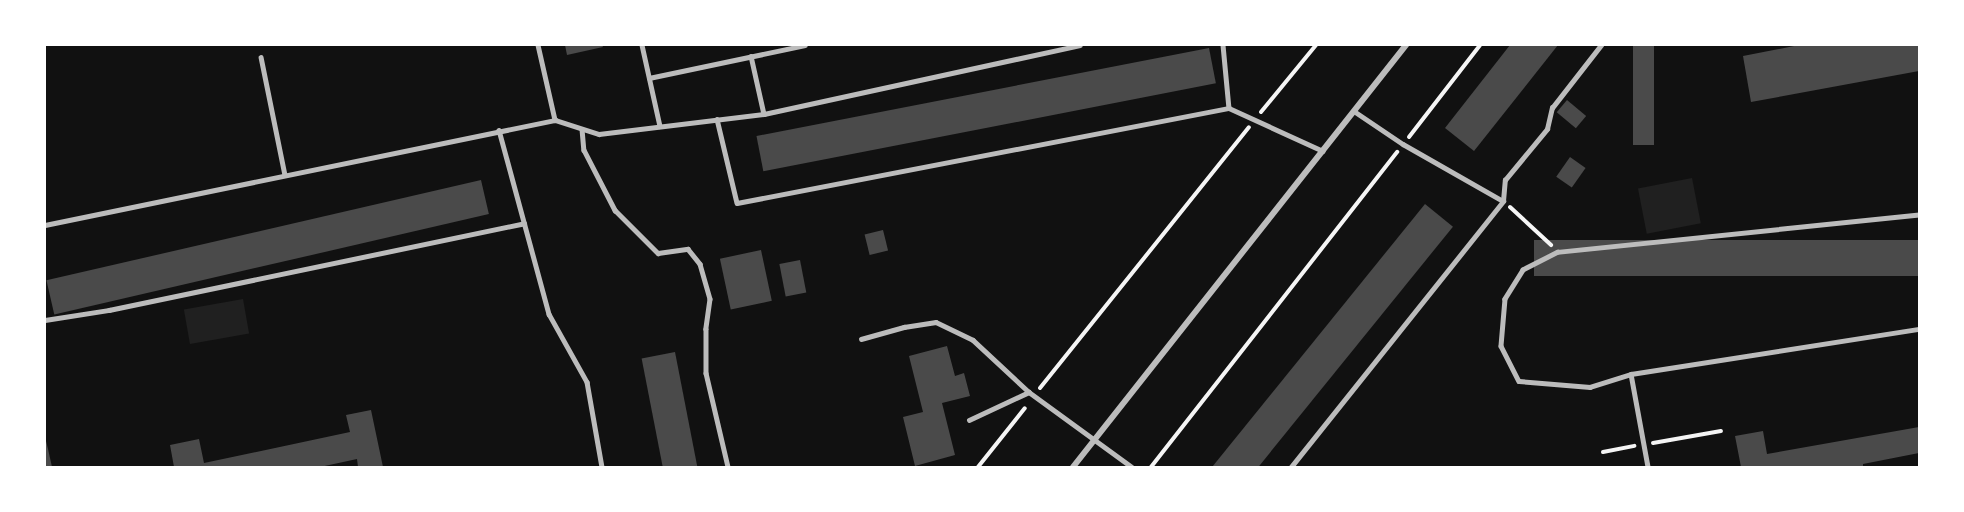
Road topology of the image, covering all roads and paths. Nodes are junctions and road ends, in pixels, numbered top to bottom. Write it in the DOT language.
graph roads {
  1 [pos="538,45"];
  2 [pos="642,45"];
  3 [pos="805,45"];
  4 [pos="1080,45"];
  5 [pos="1223,45"];
  6 [pos="1316,45"];
  7 [pos="1406,45"];
  8 [pos="1480,45"];
  9 [pos="1601,45"];
  10 [pos="751,56"];
  11 [pos="261,57"];
  12 [pos="649,78"];
  13 [pos="1229,108"];
  14 [pos="1354,111"];
  15 [pos="764,114"];
  16 [pos="717,119"];
  17 [pos="1256,119"];
  18 [pos="555,120"];
  19 [pos="660,126"];
  20 [pos="582,129"];
  21 [pos="499,130"];
  22 [pos="1403,144"];
  23 [pos="1323,151"];
  24 [pos="285,175"];
  25 [pos="1503,201"];
  26 [pos="1919,215"];
  27 [pos="524,223"];
  28 [pos="45,225"];
  29 [pos="1558,252"];
  30 [pos="45,320"];
  31 [pos="1919,329"];
  32 [pos="861,339"];
  33 [pos="1631,374"];
  34 [pos="1029,392"];
  35 [pos="1034,396"];
  36 [pos="969,420"];
  37 [pos="1721,431"];
  38 [pos="1096,438"];
  39 [pos="1644,445"];
  40 [pos="1602,452"];
  41 [pos="602,467"];
  42 [pos="728,467"];
  43 [pos="978,467"];
  44 [pos="1073,467"];
  45 [pos="1132,467"];
  46 [pos="1150,467"];
  47 [pos="1291,467"];
  48 [pos="1648,467"];
  1 -- 18 [label="lane"];
  2 -- 12 [label="lane"];
  3 -- 10 [label="lane"];
  4 -- 15 [label="lane"];
  5 -- 13 [label="lane"];
  6 -- 17 [label="path"];
  7 -- 14 [label="street"];
  8 -- 22 [label="path"];
  9 -- 25 [label="lane"];
  10 -- 12 [label="lane"];
  10 -- 15 [label="lane"];
  11 -- 24 [label="lane"];
  12 -- 19 [label="lane"];
  13 -- 16 [label="lane"];
  13 -- 17 [label="lane"];
  14 -- 22 [label="lane"];
  14 -- 23 [label="street"];
  15 -- 16 [label="lane"];
  16 -- 19 [label="lane"];
  17 -- 23 [label="lane"];
  17 -- 35 [label="path"];
  18 -- 20 [label="lane"];
  18 -- 21 [label="lane"];
  19 -- 20 [label="lane"];
  20 -- 42 [label="lane"];
  21 -- 24 [label="lane"];
  21 -- 27 [label="lane"];
  22 -- 25 [label="lane"];
  22 -- 46 [label="path"];
  23 -- 38 [label="street"];
  24 -- 28 [label="lane"];
  25 -- 29 [label="path"];
  25 -- 47 [label="lane"];
  26 -- 29 [label="lane"];
  27 -- 30 [label="lane"];
  27 -- 41 [label="lane"];
  29 -- 33 [label="lane"];
  31 -- 33 [label="lane"];
  32 -- 34 [label="lane"];
  33 -- 39 [label="lane"];
  34 -- 35 [label="lane"];
  34 -- 36 [label="lane"];
  35 -- 38 [label="lane"];
  35 -- 43 [label="path"];
  37 -- 39 [label="path"];
  38 -- 44 [label="street"];
  38 -- 45 [label="lane"];
  39 -- 40 [label="path"];
  39 -- 48 [label="lane"];
}
